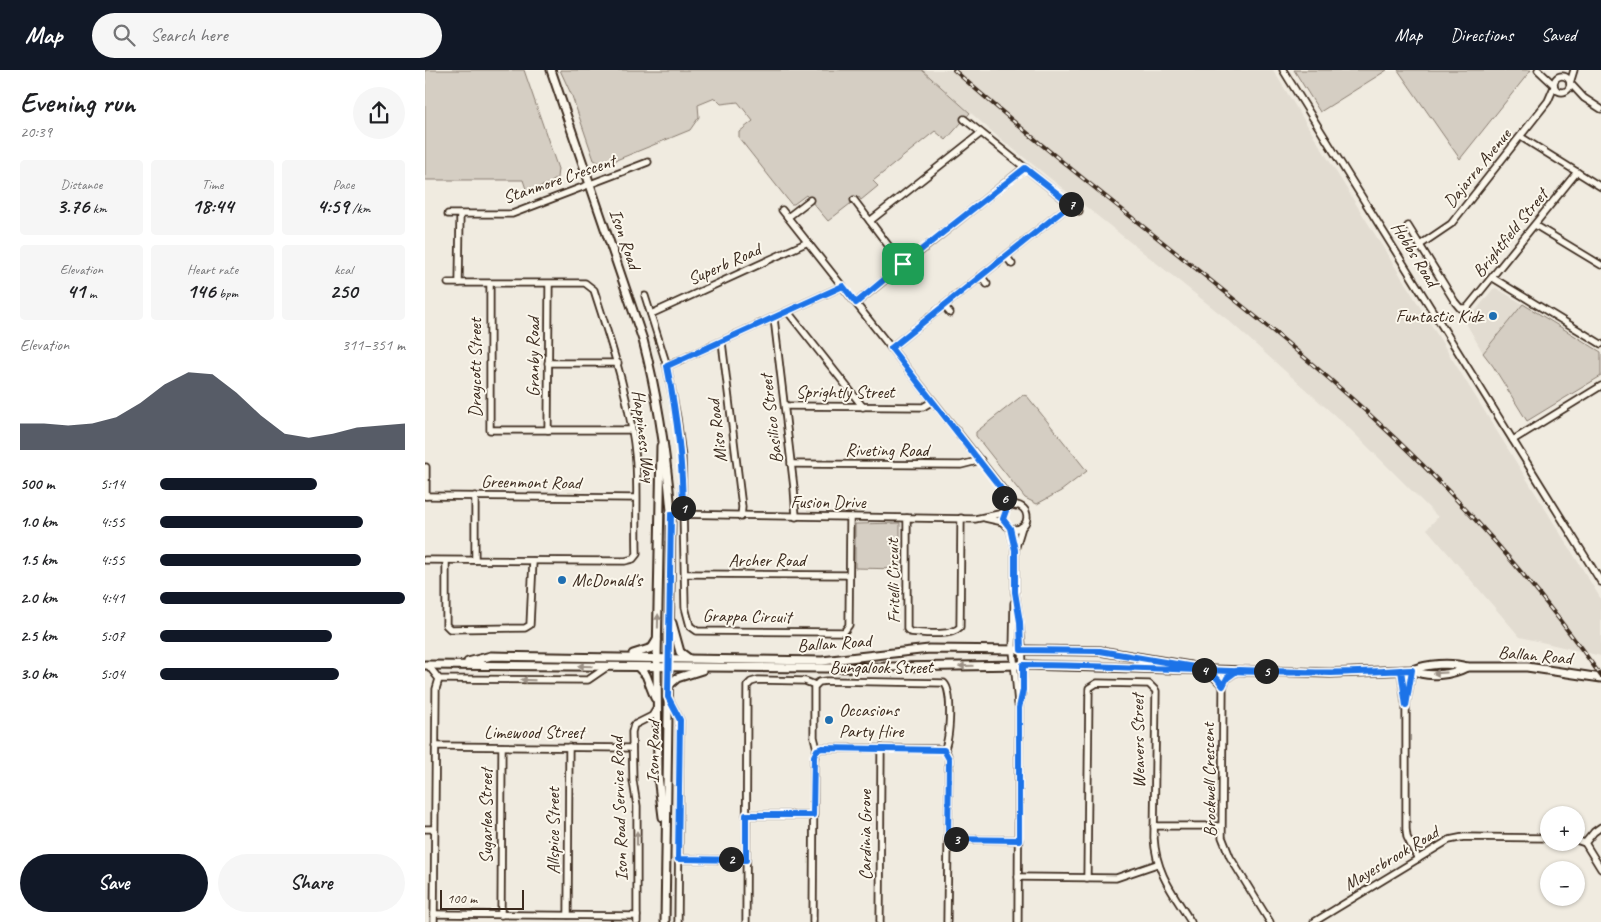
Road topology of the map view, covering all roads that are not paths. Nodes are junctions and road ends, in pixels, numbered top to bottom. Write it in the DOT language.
graph roads {
  1 [pos="551,70"];
  2 [pos="1283,70"];
  3 [pos="1573,70"];
  4 [pos="1540,71"];
  5 [pos="1561,76"];
  6 [pos="1570,84"];
  7 [pos="1554,86"];
  8 [pos="1563,93"];
  9 [pos="1584,98"];
  10 [pos="1549,101"];
  11 [pos="1601,109"];
  12 [pos="965,119"];
  13 [pos="981,133"];
  14 [pos="1521,137"];
  15 [pos="648,162"];
  16 [pos="1025,168"];
  17 [pos="1577,172"];
  18 [pos="591,186"];
  19 [pos="1601,187"];
  20 [pos="810,200"];
  21 [pos="854,200"];
  22 [pos="1071,204"];
  23 [pos="782,210"];
  24 [pos="1079,211"];
  25 [pos="448,214"];
  26 [pos="460,214"];
  27 [pos="788,217"];
  28 [pos="870,221"];
  29 [pos="1535,225"];
  30 [pos="1408,226"];
  31 [pos="808,242"];
  32 [pos="1420,245"];
  33 [pos="1006,256"];
  34 [pos="903,264"];
  35 [pos="1012,264"];
  36 [pos="1601,265"];
  37 [pos="981,276"];
  38 [pos="1493,278"];
  39 [pos="448,283"];
  40 [pos="459,283"];
  41 [pos="490,284"];
  42 [pos="549,284"];
  43 [pos="987,284"];
  44 [pos="843,286"];
  45 [pos="645,296"];
  46 [pos="856,303"];
  47 [pos="944,306"];
  48 [pos="788,312"];
  49 [pos="950,313"];
  50 [pos="651,314"];
  51 [pos="774,318"];
  52 [pos="722,342"];
  53 [pos="1601,344"];
  54 [pos="891,348"];
  55 [pos="548,363"];
  56 [pos="618,364"];
  57 [pos="667,366"];
  58 [pos="1601,386"];
  59 [pos="933,401"];
  60 [pos="785,406"];
  61 [pos="863,408"];
  62 [pos="661,420"];
  63 [pos="547,430"];
  64 [pos="631,430"];
  65 [pos="1513,440"];
  66 [pos="981,460"];
  67 [pos="791,464"];
  68 [pos="426,467"];
  69 [pos="1003,491"];
  70 [pos="426,496"];
  71 [pos="475,496"];
  72 [pos="636,498"];
  73 [pos="1016,506"];
  74 [pos="1005,510"];
  75 [pos="671,514"];
  76 [pos="683,514"];
  77 [pos="741,517"];
  78 [pos="795,517"];
  79 [pos="850,518"];
  80 [pos="907,518"];
  81 [pos="961,518"];
  82 [pos="985,518"];
  83 [pos="659,521"];
  84 [pos="1003,522"];
  85 [pos="1022,527"];
  86 [pos="1010,528"];
  87 [pos="1015,550"];
  88 [pos="425,560"];
  89 [pos="446,560"];
  90 [pos="475,560"];
  91 [pos="533,561"];
  92 [pos="685,574"];
  93 [pos="849,575"];
  94 [pos="1601,582"];
  95 [pos="1015,592"];
  96 [pos="670,611"];
  97 [pos="657,640"];
  98 [pos="1017,650"];
  99 [pos="621,657"];
  100 [pos="657,658"];
  101 [pos="669,658"];
  102 [pos="688,658"];
  103 [pos="462,664"];
  104 [pos="427,665"];
  105 [pos="1015,665"];
  106 [pos="1023,665"];
  107 [pos="607,667"];
  108 [pos="657,667"];
  109 [pos="669,667"];
  110 [pos="714,667"];
  111 [pos="639,668"];
  112 [pos="1207,670"];
  113 [pos="1238,670"];
  114 [pos="1401,670"];
  115 [pos="1412,670"];
  116 [pos="1601,678"];
  117 [pos="439,679"];
  118 [pos="815,684"];
  119 [pos="669,685"];
  120 [pos="1223,686"];
  121 [pos="668,697"];
  122 [pos="1406,706"];
  123 [pos="657,708"];
  124 [pos="1019,708"];
  125 [pos="435,746"];
  126 [pos="502,747"];
  127 [pos="569,747"];
  128 [pos="632,748"];
  129 [pos="881,748"];
  130 [pos="817,750"];
  131 [pos="944,750"];
  132 [pos="746,815"];
  133 [pos="813,815"];
  134 [pos="1154,826"];
  135 [pos="1221,826"];
  136 [pos="1601,827"];
  137 [pos="425,829"];
  138 [pos="434,829"];
  139 [pos="1540,838"];
  140 [pos="948,839"];
  141 [pos="1019,840"];
  142 [pos="1585,844"];
  143 [pos="667,845"];
  144 [pos="678,859"];
  145 [pos="1418,859"];
  146 [pos="746,860"];
  147 [pos="1157,864"];
  148 [pos="1601,869"];
  149 [pos="1018,878"];
  150 [pos="1087,878"];
  151 [pos="434,914"];
  152 [pos="501,915"];
  153 [pos="568,915"];
  154 [pos="637,919"];
  155 [pos="1188,921"];
  156 [pos="434,922"];
  157 [pos="665,922"];
  158 [pos="678,922"];
  159 [pos="746,922"];
  160 [pos="813,922"];
  161 [pos="880,922"];
  162 [pos="947,922"];
  163 [pos="1018,922"];
  164 [pos="1270,922"];
  165 [pos="1314,922"];
  1 -- 18 [label="main road, Ison Road"];
  2 -- 65 [label="street, Hobbs Road"];
  3 -- 5 [label="street"];
  3 -- 6 [label="street"];
  4 -- 5 [label="street"];
  4 -- 7 [label="street"];
  5 -- 6 [label="street"];
  5 -- 7 [label="street, Dajarra Avenue"];
  6 -- 8 [label="street, Dajarra Avenue"];
  6 -- 9 [label="street"];
  7 -- 8 [label="street"];
  7 -- 10 [label="street, Dajarra Avenue"];
  8 -- 9 [label="street"];
  8 -- 10 [label="street, Dajarra Avenue"];
  9 -- 11 [label="street"];
  10 -- 14 [label="street, Dajarra Avenue"];
  12 -- 13 [label="street"];
  13 -- 16 [label="street"];
  13 -- 28 [label="street"];
  14 -- 17 [label="street"];
  14 -- 32 [label="street, Dajarra Avenue"];
  15 -- 18 [label="street, Stanmore Crescent"];
  16 -- 22 [label="street"];
  16 -- 34 [label="street"];
  17 -- 19 [label="street"];
  17 -- 29 [label="street, Brightfield Street"];
  18 -- 26 [label="street, Stanmore Crescent"];
  18 -- 62 [label="main road, Ison Road"];
  20 -- 27 [label="street"];
  21 -- 28 [label="street"];
  22 -- 24 [label="street"];
  22 -- 33 [label="street"];
  23 -- 27 [label="street"];
  25 -- 26 [label="street, Stanmore Crescent"];
  26 -- 40 [label="street"];
  27 -- 31 [label="street"];
  28 -- 34 [label="street"];
  29 -- 36 [label="street"];
  29 -- 38 [label="street, Brightfield Street"];
  30 -- 32 [label="street"];
  31 -- 44 [label="street"];
  31 -- 50 [label="street, Superb Road"];
  32 -- 38 [label="street, Brightfield Street"];
  33 -- 35 [label="street"];
  33 -- 37 [label="street"];
  34 -- 46 [label="street"];
  37 -- 43 [label="street"];
  37 -- 47 [label="street"];
  38 -- 53 [label="street"];
  39 -- 40 [label="street, Happiness Way"];
  40 -- 41 [label="street, Happiness Way"];
  41 -- 42 [label="street, Happiness Way"];
  41 -- 63 [label="street, Draycott Street"];
  42 -- 55 [label="street, Granby Road"];
  42 -- 56 [label="street, Happiness Way"];
  44 -- 46 [label="street"];
  44 -- 48 [label="street"];
  45 -- 50 [label="street, Grappa Circuit"];
  46 -- 54 [label="street"];
  47 -- 49 [label="street"];
  47 -- 54 [label="street"];
  48 -- 51 [label="street"];
  48 -- 61 [label="street"];
  50 -- 57 [label="street, Grappa Circuit"];
  51 -- 52 [label="street"];
  51 -- 60 [label="street, Basilico Street"];
  52 -- 57 [label="street"];
  52 -- 77 [label="street, Miso Road"];
  54 -- 59 [label="street"];
  55 -- 56 [label="street"];
  55 -- 63 [label="street, Granby Road"];
  56 -- 64 [label="street, Happiness Way"];
  57 -- 76 [label="street, Grappa Circuit"];
  58 -- 65 [label="street"];
  59 -- 61 [label="street, Sprightly Street"];
  59 -- 66 [label="street"];
  60 -- 61 [label="street, Sprightly Street"];
  60 -- 67 [label="street, Basilico Street"];
  62 -- 75 [label="main road, Ison Road"];
  62 -- 83 [label="main road, Ison Road"];
  63 -- 64 [label="street, Draycott Street"];
  64 -- 72 [label="street, Happiness Way"];
  65 -- 94 [label="street, Hobbs Road"];
  66 -- 67 [label="street, Riveting Road"];
  66 -- 69 [label="street"];
  67 -- 78 [label="street, Basilico Street"];
  68 -- 70 [label="street"];
  69 -- 73 [label="street"];
  69 -- 74 [label="street"];
  70 -- 71 [label="street, Greenmont Road"];
  71 -- 72 [label="street, Greenmont Road"];
  71 -- 90 [label="street"];
  72 -- 91 [label="street, Happiness Way"];
  73 -- 74 [label="street"];
  73 -- 85 [label="street"];
  74 -- 82 [label="street, Fusion Drive"];
  74 -- 84 [label="street"];
  75 -- 76 [label="street, Fusion Drive"];
  75 -- 83 [label="main road"];
  75 -- 96 [label="main road, Ison Road"];
  76 -- 77 [label="street, Fusion Drive"];
  76 -- 92 [label="street, Grappa Circuit"];
  77 -- 78 [label="street, Fusion Drive"];
  78 -- 79 [label="street, Fusion Drive"];
  79 -- 80 [label="street, Fusion Drive"];
  79 -- 93 [label="street, Grappa Circuit"];
  80 -- 81 [label="street, Fusion Drive"];
  80 -- 81 [label="street, Fritelli Circuit"];
  81 -- 82 [label="street, Fusion Drive"];
  82 -- 84 [label="street, Fusion Drive"];
  97 -- 83 [label="main road, Ison Road, one-way"];
  84 -- 86 [label="street"];
  85 -- 86 [label="street"];
  85 -- 87 [label="street"];
  86 -- 87 [label="street"];
  87 -- 95 [label="street"];
  88 -- 89 [label="street, Happiness Way"];
  89 -- 90 [label="street, Happiness Way"];
  89 -- 91 [label="street"];
  90 -- 91 [label="street, Happiness Way"];
  92 -- 93 [label="street, Archer Road"];
  92 -- 93 [label="street, Grappa Circuit"];
  95 -- 98 [label="street"];
  95 -- 98 [label="street"];
  96 -- 101 [label="main road, Ison Road"];
  96 -- 102 [label="main road"];
  97 -- 99 [label="main road"];
  97 -- 100 [label="main road, Ison Road"];
  98 -- 102 [label="main road, Ballan Road"];
  98 -- 105 [label="street"];
  98 -- 106 [label="street"];
  98 -- 112 [label="main road, Ballan Road"];
  99 -- 100 [label="main road, Ballan Road"];
  99 -- 103 [label="main road, Ballan Road"];
  100 -- 101 [label="main road, Ballan Road"];
  100 -- 108 [label="main road, Ison Road"];
  101 -- 102 [label="main road, Ballan Road"];
  101 -- 109 [label="main road, Ison Road"];
  103 -- 104 [label="main road, Ballan Road"];
  107 -- 103 [label="main road, Ballan Road, one-way"];
  104 -- 117 [label="street, Ballan Road"];
  105 -- 106 [label="main road, Ballan Road"];
  105 -- 110 [label="main road, Ballan Road, one-way"];
  105 -- 124 [label="street"];
  106 -- 112 [label="main road, Ballan Road"];
  106 -- 124 [label="street"];
  107 -- 111 [label="main road, Ballan Road"];
  107 -- 117 [label="street, one-way"];
  108 -- 109 [label="main road, Ballan Road"];
  108 -- 111 [label="main road, Ballan Road"];
  108 -- 123 [label="main road, Ison Road"];
  109 -- 110 [label="main road, Ballan Road"];
  109 -- 119 [label="main road, Ison Road"];
  110 -- 119 [label="main road"];
  111 -- 123 [label="main road"];
  112 -- 113 [label="main road, Ballan Road"];
  112 -- 120 [label="street"];
  113 -- 114 [label="main road, Ballan Road"];
  113 -- 120 [label="street"];
  114 -- 115 [label="main road, Ballan Road"];
  114 -- 122 [label="street"];
  115 -- 116 [label="main road, Ballan Road"];
  115 -- 122 [label="street"];
  117 -- 125 [label="street"];
  118 -- 130 [label="street, Bungalook Street"];
  118 -- 131 [label="street, Bungalook Street"];
  118 -- 132 [label="street"];
  119 -- 121 [label="main road, Ison Road"];
  120 -- 135 [label="street, Brockwell Crescent"];
  121 -- 143 [label="main road, Ison Road"];
  121 -- 144 [label="street"];
  122 -- 145 [label="street"];
  123 -- 128 [label="street, Ison Road Service Road"];
  123 -- 143 [label="main road, Ison Road"];
  124 -- 141 [label="street"];
  125 -- 126 [label="street, Limewood Street"];
  125 -- 138 [label="street"];
  126 -- 127 [label="street, Limewood Street"];
  126 -- 152 [label="street, Sugarlea Street"];
  127 -- 128 [label="street, Limewood Street"];
  127 -- 153 [label="street, Allspice Street"];
  154 -- 128 [label="street, Ison Road Service Road, one-way"];
  129 -- 130 [label="street"];
  129 -- 131 [label="street"];
  129 -- 161 [label="street, Cardinia Grove"];
  130 -- 133 [label="street, Bungalook Street"];
  131 -- 140 [label="street"];
  132 -- 133 [label="street"];
  132 -- 146 [label="street"];
  133 -- 160 [label="street, Bungalook Street"];
  134 -- 135 [label="street"];
  134 -- 147 [label="street, Weavers Street"];
  134 -- 150 [label="street, Weavers Street"];
  135 -- 164 [label="street, Brockwell Crescent"];
  136 -- 142 [label="street"];
  137 -- 138 [label="street"];
  138 -- 151 [label="street"];
  139 -- 145 [label="street, Mayesbrook Road"];
  140 -- 141 [label="street"];
  140 -- 162 [label="street"];
  141 -- 149 [label="street"];
  142 -- 148 [label="street"];
  143 -- 157 [label="main road, Ison Road"];
  144 -- 146 [label="street"];
  144 -- 158 [label="street"];
  145 -- 165 [label="street, Mayesbrook Road"];
  146 -- 159 [label="street"];
  147 -- 150 [label="street"];
  147 -- 155 [label="street, Weavers Street"];
  149 -- 150 [label="street"];
  149 -- 163 [label="street"];
  151 -- 152 [label="street"];
  151 -- 156 [label="street"];
  152 -- 153 [label="street"];
  153 -- 154 [label="street"];
}
